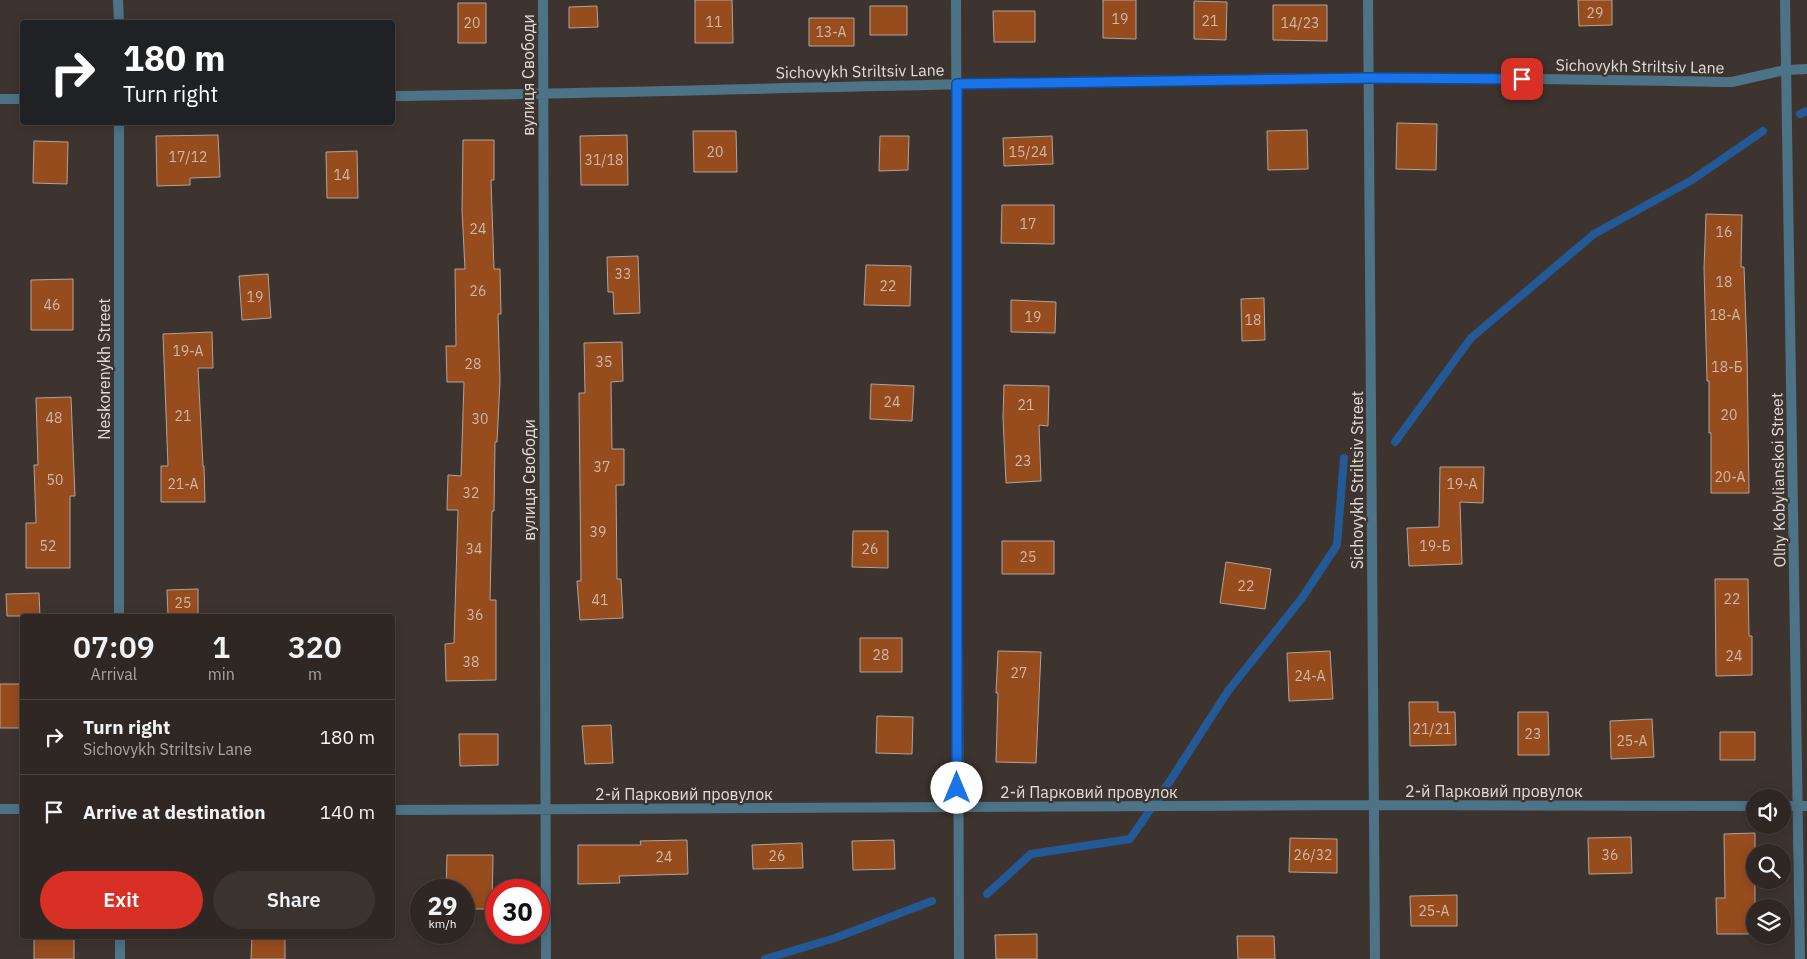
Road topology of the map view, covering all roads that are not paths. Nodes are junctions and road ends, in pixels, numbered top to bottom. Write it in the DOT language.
graph roads {
  1 [pos="118,0"];
  2 [pos="543,0"];
  3 [pos="956,0"];
  4 [pos="1368,0"];
  5 [pos="1785,0"];
  6 [pos="119,20"];
  7 [pos="1807,69"];
  8 [pos="1785,70"];
  9 [pos="1369,78"];
  10 [pos="957,84"];
  11 [pos="544,94"];
  12 [pos="395,96"];
  13 [pos="0,99"];
  14 [pos="20,99"];
  15 [pos="119,125"];
  16 [pos="119,614"];
  17 [pos="1374,805"];
  18 [pos="1746,806"];
  19 [pos="1803,806"];
  20 [pos="957,808"];
  21 [pos="0,809"];
  22 [pos="20,810"];
  23 [pos="395,810"];
  24 [pos="544,810"];
  25 [pos="120,939"];
  26 [pos="120,959"];
  27 [pos="546,959"];
  28 [pos="959,959"];
  29 [pos="1375,959"];
  30 [pos="1800,959"];
  1 -- 6 [label="street"];
  2 -- 11 [label="street, вулиця Свободи"];
  3 -- 10 [label="street"];
  4 -- 9 [label="street, Sichovykh Striltsiv Street"];
  5 -- 8 [label="street, Olhy Kobylianskoi Street"];
  7 -- 8 [label="street, Sichovykh Striltsiv Lane"];
  8 -- 9 [label="street, Sichovykh Striltsiv Lane"];
  8 -- 19 [label="street, Olhy Kobylianskoi Street"];
  9 -- 10 [label="street, Sichovykh Striltsiv Lane"];
  9 -- 17 [label="street, Sichovykh Striltsiv Street"];
  10 -- 11 [label="street, Sichovykh Striltsiv Lane"];
  10 -- 20 [label="street"];
  11 -- 12 [label="street, Sichovykh Striltsiv Lane"];
  11 -- 24 [label="street, вулиця Свободи"];
  13 -- 14 [label="street"];
  15 -- 16 [label="street, Neskorenykh Street"];
  17 -- 18 [label="street, 2-й Парковий провулок"];
  17 -- 20 [label="street, 2-й Парковий провулок"];
  17 -- 29 [label="street, Sichovykh Striltsiv Street"];
  19 -- 30 [label="street, Olhy Kobylianskoi Street"];
  20 -- 24 [label="street, 2-й Парковий провулок"];
  20 -- 28 [label="street"];
  21 -- 22 [label="street"];
  23 -- 24 [label="street, 2-й Парковий провулок"];
  24 -- 27 [label="street, вулиця Свободи"];
  25 -- 26 [label="street"];
}
